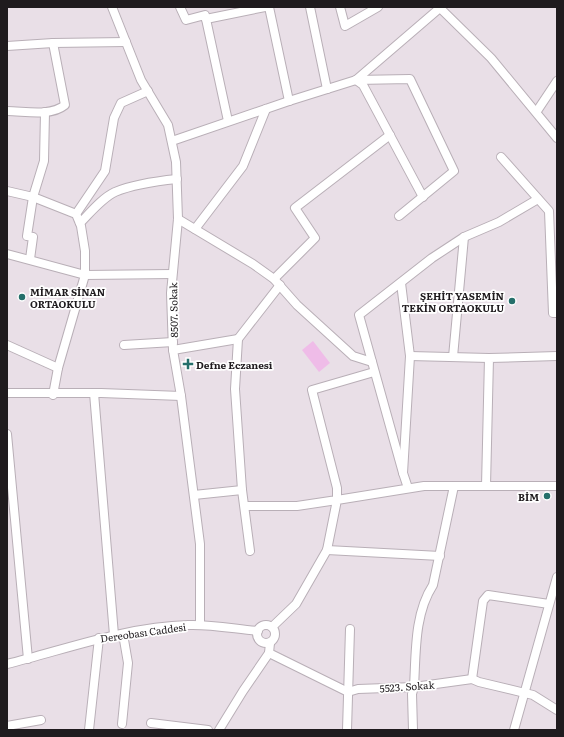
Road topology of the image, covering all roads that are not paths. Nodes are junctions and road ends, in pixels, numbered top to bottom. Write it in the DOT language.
graph roads {
  1 [pos="112,7"];
  2 [pos="180,7"];
  3 [pos="221,7"];
  4 [pos="265,7"];
  5 [pos="269,7"];
  6 [pos="310,7"];
  7 [pos="340,7"];
  8 [pos="378,7"];
  9 [pos="440,7"];
  10 [pos="225,15"];
  11 [pos="206,19"];
  12 [pos="126,42"];
  13 [pos="53,43"];
  14 [pos="7,46"];
  15 [pos="356,80"];
  16 [pos="557,81"];
  17 [pos="327,89"];
  18 [pos="148,90"];
  19 [pos="289,101"];
  20 [pos="266,109"];
  21 [pos="7,111"];
  22 [pos="537,111"];
  23 [pos="45,112"];
  24 [pos="228,122"];
  25 [pos="390,135"];
  26 [pos="557,138"];
  27 [pos="172,141"];
  28 [pos="501,157"];
  29 [pos="177,179"];
  30 [pos="7,191"];
  31 [pos="423,196"];
  32 [pos="33,197"];
  33 [pos="538,199"];
  34 [pos="549,210"];
  35 [pos="76,214"];
  36 [pos="399,216"];
  37 [pos="557,216"];
  38 [pos="178,219"];
  39 [pos="80,223"];
  40 [pos="195,229"];
  41 [pos="464,237"];
  42 [pos="7,254"];
  43 [pos="30,259"];
  44 [pos="172,274"];
  45 [pos="85,276"];
  46 [pos="277,282"];
  47 [pos="401,283"];
  48 [pos="557,313"];
  49 [pos="238,339"];
  50 [pos="7,345"];
  51 [pos="124,345"];
  52 [pos="173,346"];
  53 [pos="410,356"];
  54 [pos="557,356"];
  55 [pos="453,357"];
  56 [pos="488,358"];
  57 [pos="372,362"];
  58 [pos="58,368"];
  59 [pos="374,372"];
  60 [pos="7,393"];
  61 [pos="94,393"];
  62 [pos="53,395"];
  63 [pos="181,396"];
  64 [pos="7,434"];
  65 [pos="403,473"];
  66 [pos="454,486"];
  67 [pos="486,486"];
  68 [pos="557,486"];
  69 [pos="408,488"];
  70 [pos="242,490"];
  71 [pos="194,495"];
  72 [pos="337,500"];
  73 [pos="245,506"];
  74 [pos="327,550"];
  75 [pos="250,551"];
  76 [pos="440,556"];
  77 [pos="557,577"];
  78 [pos="549,604"];
  79 [pos="200,625"];
  80 [pos="272,627"];
  81 [pos="350,629"];
  82 [pos="258,631"];
  83 [pos="123,634"];
  84 [pos="114,635"];
  85 [pos="98,638"];
  86 [pos="270,642"];
  87 [pos="269,653"];
  88 [pos="28,659"];
  89 [pos="7,664"];
  90 [pos="472,679"];
  91 [pos="414,687"];
  92 [pos="348,692"];
  93 [pos="524,693"];
  94 [pos="557,710"];
  95 [pos="41,720"];
  96 [pos="151,723"];
  97 [pos="122,724"];
  98 [pos="7,726"];
  99 [pos="89,730"];
  100 [pos="208,730"];
  101 [pos="219,730"];
  102 [pos="347,730"];
  103 [pos="413,730"];
  104 [pos="514,730"];
  1 -- 12 [label="street, 8507. Sokak"];
  2 -- 11 [label="street"];
  3 -- 10 [label="street"];
  4 -- 10 [label="street"];
  5 -- 19 [label="street"];
  6 -- 17 [label="street"];
  7 -- 8 [label="street"];
  9 -- 15 [label="street"];
  9 -- 22 [label="street"];
  10 -- 11 [label="street"];
  11 -- 24 [label="street"];
  12 -- 13 [label="street"];
  12 -- 18 [label="street, 8507. Sokak"];
  13 -- 14 [label="street"];
  13 -- 23 [label="street"];
  15 -- 17 [label="street"];
  15 -- 25 [label="street"];
  15 -- 31 [label="street"];
  16 -- 22 [label="street"];
  17 -- 19 [label="street"];
  18 -- 27 [label="street, 8507. Sokak"];
  18 -- 35 [label="street"];
  19 -- 20 [label="street"];
  20 -- 24 [label="street"];
  20 -- 40 [label="street"];
  21 -- 23 [label="street"];
  22 -- 26 [label="street"];
  23 -- 32 [label="street"];
  24 -- 27 [label="street"];
  25 -- 31 [label="street"];
  25 -- 46 [label="street"];
  27 -- 29 [label="street, 8507. Sokak"];
  28 -- 33 [label="street"];
  29 -- 38 [label="street, 8507. Sokak"];
  29 -- 39 [label="street"];
  30 -- 32 [label="street"];
  31 -- 36 [label="street"];
  32 -- 35 [label="street"];
  32 -- 43 [label="street"];
  33 -- 34 [label="street"];
  33 -- 41 [label="street"];
  34 -- 37 [label="street"];
  34 -- 48 [label="street"];
  35 -- 39 [label="street"];
  38 -- 40 [label="street"];
  38 -- 44 [label="street, 8507. Sokak"];
  39 -- 45 [label="street"];
  40 -- 46 [label="street"];
  41 -- 47 [label="street"];
  41 -- 55 [label="street"];
  42 -- 43 [label="street"];
  43 -- 45 [label="street"];
  44 -- 45 [label="street"];
  44 -- 52 [label="street, 8507. Sokak"];
  45 -- 58 [label="street"];
  46 -- 49 [label="street"];
  46 -- 57 [label="street"];
  47 -- 53 [label="street"];
  47 -- 57 [label="street"];
  49 -- 52 [label="street"];
  49 -- 70 [label="street"];
  50 -- 58 [label="street"];
  51 -- 52 [label="street"];
  52 -- 63 [label="street, 8507. Sokak"];
  53 -- 55 [label="street"];
  53 -- 65 [label="street"];
  54 -- 56 [label="street"];
  55 -- 56 [label="street"];
  56 -- 67 [label="street"];
  57 -- 59 [label="street"];
  58 -- 62 [label="street"];
  59 -- 65 [label="street"];
  59 -- 72 [label="street"];
  60 -- 62 [label="street"];
  61 -- 62 [label="street"];
  61 -- 63 [label="street"];
  61 -- 84 [label="street"];
  63 -- 71 [label="street, 8507. Sokak"];
  64 -- 88 [label="street"];
  65 -- 69 [label="street"];
  66 -- 67 [label="street"];
  66 -- 69 [label="street"];
  66 -- 76 [label="street"];
  67 -- 68 [label="street"];
  69 -- 72 [label="street"];
  70 -- 71 [label="street"];
  70 -- 73 [label="street"];
  71 -- 79 [label="street, 8507. Sokak"];
  72 -- 73 [label="street"];
  72 -- 74 [label="street"];
  73 -- 75 [label="street"];
  74 -- 76 [label="street"];
  74 -- 80 [label="street"];
  76 -- 91 [label="street"];
  77 -- 78 [label="street"];
  78 -- 90 [label="street"];
  78 -- 93 [label="street"];
  79 -- 82 [label="street, Dereobası Caddesi"];
  79 -- 83 [label="street, Dereobası Caddesi"];
  80 -- 82 [label="street"];
  80 -- 86 [label="street"];
  81 -- 92 [label="street"];
  82 -- 86 [label="street"];
  83 -- 84 [label="street, Dereobası Caddesi"];
  83 -- 97 [label="street"];
  84 -- 85 [label="street, Dereobası Caddesi"];
  85 -- 88 [label="street, Dereobası Caddesi"];
  85 -- 99 [label="street"];
  86 -- 87 [label="street"];
  87 -- 92 [label="street"];
  87 -- 101 [label="street"];
  88 -- 89 [label="street, Dereobası Caddesi"];
  90 -- 91 [label="street, 5523. Sokak"];
  90 -- 93 [label="street, 5523. Sokak"];
  91 -- 92 [label="street, 5523. Sokak"];
  91 -- 103 [label="street"];
  92 -- 102 [label="street"];
  93 -- 94 [label="street, 5523. Sokak"];
  93 -- 104 [label="street"];
  95 -- 98 [label="street"];
  96 -- 100 [label="street"];
}
